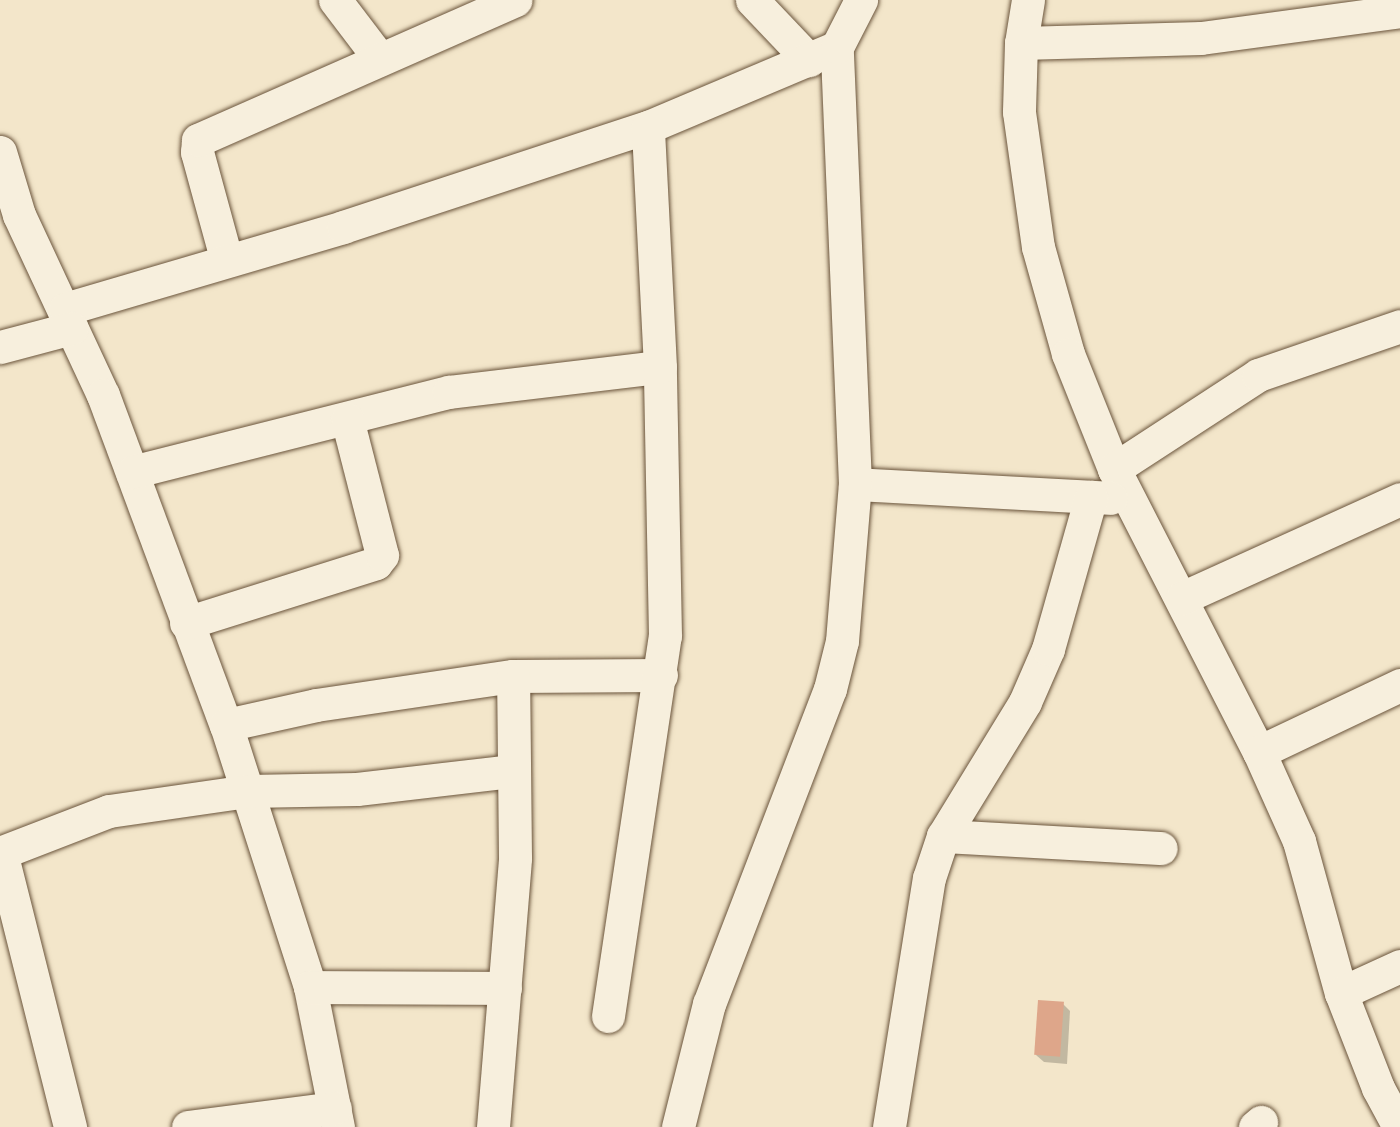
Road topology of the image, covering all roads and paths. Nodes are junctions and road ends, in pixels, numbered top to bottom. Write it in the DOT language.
graph roads {
  1 [pos="335,0"];
  2 [pos="515,0"];
  3 [pos="752,0"];
  4 [pos="861,0"];
  5 [pos="1028,0"];
  6 [pos="1400,12"];
  7 [pos="1021,43"];
  8 [pos="823,53"];
  9 [pos="380,59"];
  10 [pos="648,127"];
  11 [pos="0,152"];
  12 [pos="9,217"];
  13 [pos="226,258"];
  14 [pos="68,319"];
  15 [pos="1400,326"];
  16 [pos="0,347"];
  17 [pos="660,367"];
  18 [pos="347,419"];
  19 [pos="1114,469"];
  20 [pos="132,472"];
  21 [pos="855,484"];
  22 [pos="1091,497"];
  23 [pos="1130,499"];
  24 [pos="1400,499"];
  25 [pos="1182,598"];
  26 [pos="186,623"];
  27 [pos="661,675"];
  28 [pos="513,676"];
  29 [pos="1400,685"];
  30 [pos="226,725"];
  31 [pos="1259,752"];
  32 [pos="513,771"];
  33 [pos="248,791"];
  34 [pos="943,836"];
  35 [pos="1161,848"];
  36 [pos="1,852"];
  37 [pos="1400,966"];
  38 [pos="310,987"];
  39 [pos="505,988"];
  40 [pos="1341,993"];
  41 [pos="608,1016"];
  42 [pos="336,1118"];
  43 [pos="70,1127"];
  44 [pos="188,1127"];
  45 [pos="493,1127"];
  46 [pos="678,1127"];
  47 [pos="889,1127"];
  48 [pos="1399,1127"];
  1 -- 9 [label="street"];
  2 -- 9 [label="street"];
  3 -- 8 [label="street"];
  4 -- 8 [label="street"];
  5 -- 7 [label="street"];
  6 -- 7 [label="street"];
  7 -- 19 [label="street"];
  8 -- 10 [label="street"];
  8 -- 21 [label="street"];
  9 -- 13 [label="street"];
  10 -- 13 [label="street"];
  10 -- 17 [label="street"];
  11 -- 12 [label="street"];
  12 -- 14 [label="street"];
  13 -- 14 [label="street"];
  14 -- 16 [label="street"];
  14 -- 20 [label="street"];
  15 -- 19 [label="street"];
  17 -- 18 [label="street"];
  17 -- 27 [label="street"];
  18 -- 20 [label="street"];
  18 -- 26 [label="street"];
  19 -- 23 [label="street"];
  20 -- 26 [label="street"];
  21 -- 22 [label="street"];
  21 -- 46 [label="street"];
  22 -- 23 [label="street"];
  22 -- 34 [label="street"];
  23 -- 25 [label="street"];
  24 -- 25 [label="street"];
  25 -- 31 [label="street"];
  26 -- 30 [label="street"];
  27 -- 28 [label="street"];
  27 -- 41 [label="street"];
  28 -- 30 [label="street"];
  28 -- 32 [label="street"];
  29 -- 31 [label="street"];
  30 -- 33 [label="street"];
  31 -- 40 [label="street"];
  32 -- 33 [label="street"];
  32 -- 39 [label="street"];
  33 -- 36 [label="street"];
  33 -- 38 [label="street"];
  34 -- 35 [label="street"];
  34 -- 47 [label="street"];
  36 -- 43 [label="street"];
  37 -- 40 [label="street"];
  38 -- 39 [label="street"];
  38 -- 42 [label="street"];
  39 -- 45 [label="street"];
  40 -- 48 [label="street"];
  42 -- 44 [label="street"];
}
